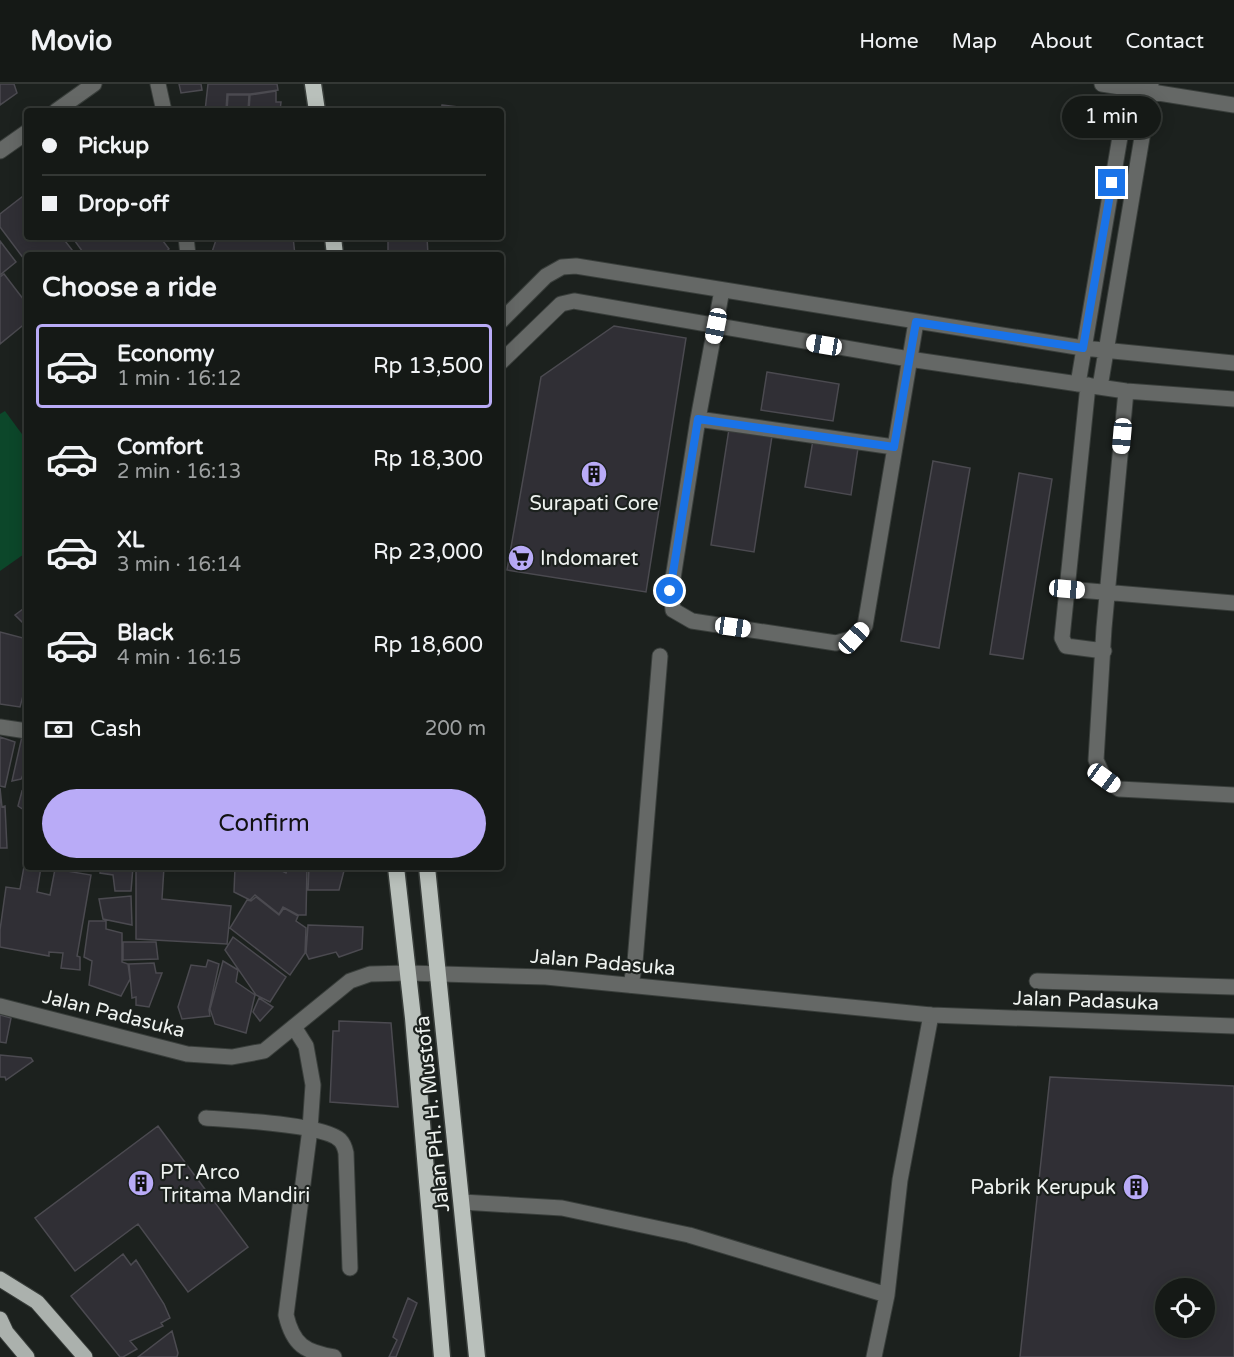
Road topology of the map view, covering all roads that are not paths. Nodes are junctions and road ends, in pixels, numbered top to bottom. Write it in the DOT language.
graph roads {
  1 [pos="94,84"];
  2 [pos="158,84"];
  3 [pos="313,84"];
  4 [pos="1102,84"];
  5 [pos="1129,86"];
  6 [pos="1150,88"];
  7 [pos="1234,105"];
  8 [pos="60,108"];
  9 [pos="163,108"];
  10 [pos="317,108"];
  11 [pos="24,134"];
  12 [pos="0,151"];
  13 [pos="722,290"];
  14 [pos="504,318"];
  15 [pos="916,322"];
  16 [pos="716,326"];
  17 [pos="1083,348"];
  18 [pos="1105,352"];
  19 [pos="504,359"];
  20 [pos="909,359"];
  21 [pos="1234,363"];
  22 [pos="1089,385"];
  23 [pos="1126,391"];
  24 [pos="1234,399"];
  25 [pos="698,419"];
  26 [pos="894,447"];
  27 [pos="1067,589"];
  28 [pos="1108,593"];
  29 [pos="1234,603"];
  30 [pos="1104,651"];
  31 [pos="660,656"];
  32 [pos="0,727"];
  33 [pos="24,731"];
  34 [pos="1234,795"];
  35 [pos="396,870"];
  36 [pos="427,870"];
  37 [pos="408,973"];
  38 [pos="439,974"];
  39 [pos="1037,981"];
  40 [pos="631,985"];
  41 [pos="1234,987"];
  42 [pos="0,1006"];
  43 [pos="931,1015"];
  44 [pos="1234,1026"];
  45 [pos="294,1027"];
  46 [pos="206,1118"];
  47 [pos="310,1129"];
  48 [pos="462,1202"];
  49 [pos="350,1268"];
  50 [pos="0,1279"];
  51 [pos="887,1295"];
  52 [pos="0,1319"];
  53 [pos="27,1357"];
  54 [pos="85,1357"];
  55 [pos="334,1357"];
  56 [pos="442,1357"];
  57 [pos="477,1357"];
  58 [pos="874,1357"];
  1 -- 8 [label="street"];
  2 -- 9 [label="street"];
  3 -- 10 [label="highway"];
  4 -- 5 [label="street"];
  5 -- 6 [label="street"];
  5 -- 17 [label="street"];
  6 -- 7 [label="street"];
  6 -- 18 [label="street"];
  11 -- 12 [label="street"];
  13 -- 14 [label="street"];
  13 -- 15 [label="street"];
  13 -- 16 [label="street"];
  15 -- 17 [label="street"];
  15 -- 20 [label="street"];
  16 -- 19 [label="street"];
  16 -- 20 [label="street"];
  16 -- 25 [label="street"];
  17 -- 18 [label="street"];
  17 -- 22 [label="street"];
  18 -- 21 [label="street"];
  18 -- 22 [label="street"];
  20 -- 22 [label="street"];
  20 -- 26 [label="street"];
  22 -- 23 [label="street"];
  22 -- 27 [label="street"];
  23 -- 24 [label="street"];
  23 -- 28 [label="street"];
  25 -- 26 [label="street"];
  25 -- 26 [label="street"];
  27 -- 28 [label="street"];
  27 -- 30 [label="street"];
  28 -- 29 [label="street"];
  28 -- 30 [label="street"];
  30 -- 34 [label="street"];
  31 -- 40 [label="street"];
  32 -- 33 [label="street"];
  35 -- 37 [label="highway, Jalan PH. H. Mustofa"];
  36 -- 38 [label="highway, Jalan PH. H. Mustofa"];
  37 -- 38 [label="street, Jalan Padasuka"];
  37 -- 45 [label="street, Jalan Padasuka"];
  37 -- 56 [label="highway, Jalan PH. H. Mustofa"];
  38 -- 40 [label="street, Jalan Padasuka"];
  38 -- 48 [label="highway, Jalan PH. H. Mustofa"];
  39 -- 41 [label="street"];
  40 -- 43 [label="street, Jalan Padasuka"];
  42 -- 45 [label="street, Jalan Padasuka"];
  43 -- 44 [label="street, Jalan Padasuka"];
  43 -- 51 [label="street"];
  45 -- 47 [label="street"];
  46 -- 47 [label="street"];
  47 -- 49 [label="street"];
  47 -- 55 [label="street"];
  48 -- 51 [label="street"];
  48 -- 57 [label="highway, Jalan PH. H. Mustofa"];
  50 -- 54 [label="main road"];
  51 -- 58 [label="street"];
  52 -- 53 [label="main road"];
}
